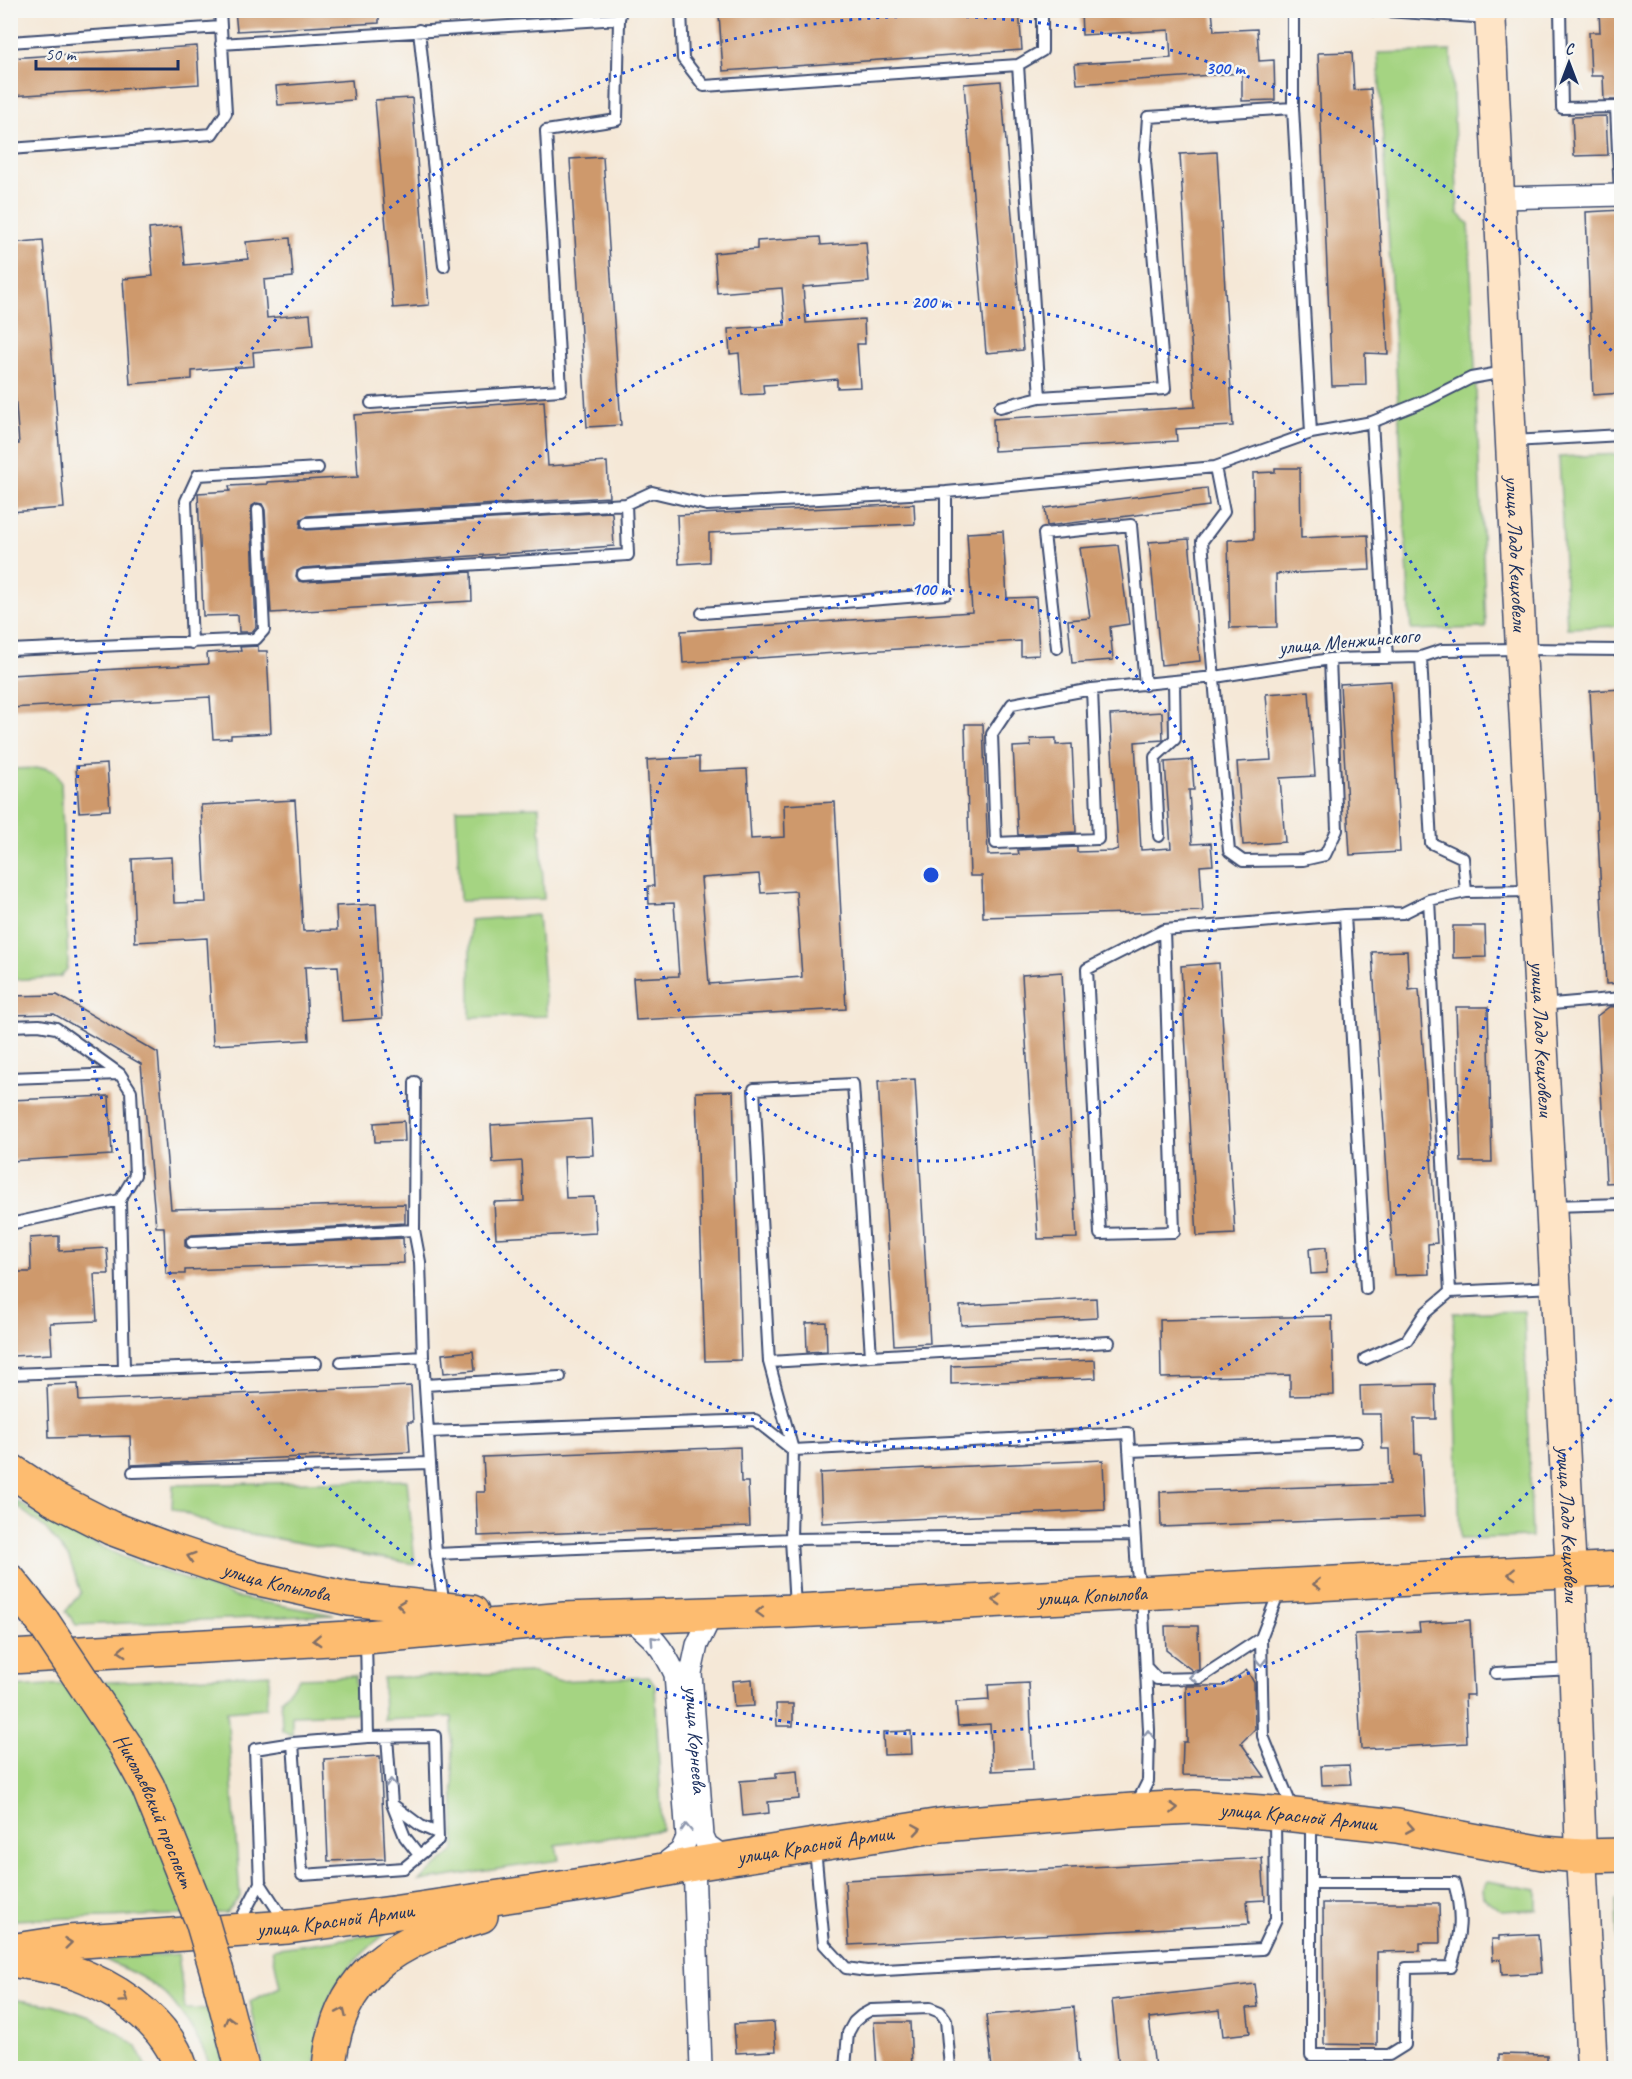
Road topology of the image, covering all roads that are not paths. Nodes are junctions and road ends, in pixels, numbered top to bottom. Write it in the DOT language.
graph roads {
  1 [pos="220,10"];
  2 [pos="681,10"];
  3 [pos="1042,10"];
  4 [pos="1293,10"];
  5 [pos="1371,10"];
  6 [pos="1560,10"];
  7 [pos="1490,14"];
  8 [pos="620,15"];
  9 [pos="221,27"];
  10 [pos="419,30"];
  11 [pos="10,42"];
  12 [pos="221,44"];
  13 [pos="1018,65"];
  14 [pos="1293,108"];
  15 [pos="10,149"];
  16 [pos="1621,195"];
  17 [pos="1499,198"];
  18 [pos="444,266"];
  19 [pos="1509,372"];
  20 [pos="1040,397"];
  21 [pos="371,403"];
  22 [pos="1000,407"];
  23 [pos="1372,422"];
  24 [pos="1311,433"];
  25 [pos="1622,435"];
  26 [pos="1511,441"];
  27 [pos="1215,467"];
  28 [pos="318,468"];
  29 [pos="946,492"];
  30 [pos="626,504"];
  31 [pos="258,510"];
  32 [pos="307,523"];
  33 [pos="303,575"];
  34 [pos="702,613"];
  35 [pos="192,643"];
  36 [pos="1057,648"];
  37 [pos="1521,649"];
  38 [pos="10,650"];
  39 [pos="1622,650"];
  40 [pos="1387,657"];
  41 [pos="1420,657"];
  42 [pos="1330,659"];
  43 [pos="1215,677"];
  44 [pos="1174,681"];
  45 [pos="1145,685"];
  46 [pos="1092,689"];
  47 [pos="1159,836"];
  48 [pos="1534,891"];
  49 [pos="1466,892"];
  50 [pos="1429,900"];
  51 [pos="1345,915"];
  52 [pos="1164,930"];
  53 [pos="1622,998"];
  54 [pos="1541,1005"];
  55 [pos="10,1026"];
  56 [pos="120,1074"];
  57 [pos="10,1078"];
  58 [pos="415,1082"];
  59 [pos="120,1200"];
  60 [pos="1622,1204"];
  61 [pos="1552,1206"];
  62 [pos="10,1224"];
  63 [pos="414,1230"];
  64 [pos="192,1242"];
  65 [pos="1556,1287"];
  66 [pos="1365,1289"];
  67 [pos="1450,1292"];
  68 [pos="1109,1342"];
  69 [pos="871,1356"];
  70 [pos="423,1357"];
  71 [pos="1365,1359"];
  72 [pos="341,1362"];
  73 [pos="770,1362"];
  74 [pos="316,1364"];
  75 [pos="124,1369"];
  76 [pos="10,1374"];
  77 [pos="560,1377"];
  78 [pos="425,1385"];
  79 [pos="428,1432"];
  80 [pos="1356,1442"];
  81 [pos="794,1450"];
  82 [pos="1129,1451"];
  83 [pos="430,1463"];
  84 [pos="10,1470"];
  85 [pos="133,1473"];
  86 [pos="1134,1535"];
  87 [pos="791,1539"];
  88 [pos="436,1554"];
  89 [pos="1622,1568"];
  90 [pos="1570,1572"];
  91 [pos="10,1581"];
  92 [pos="1281,1586"];
  93 [pos="1142,1593"];
  94 [pos="445,1610"];
  95 [pos="795,1611"];
  96 [pos="712,1614"];
  97 [pos="629,1618"];
  98 [pos="564,1619"];
  99 [pos="366,1637"];
  100 [pos="1261,1638"];
  101 [pos="10,1657"];
  102 [pos="1146,1667"];
  103 [pos="1573,1669"];
  104 [pos="1496,1673"];
  105 [pos="368,1737"];
  106 [pos="387,1737"];
  107 [pos="293,1743"];
  108 [pos="392,1804"];
  109 [pos="1133,1810"];
  110 [pos="1294,1815"];
  111 [pos="437,1833"];
  112 [pos="815,1846"];
  113 [pos="419,1855"];
  114 [pos="1622,1855"];
  115 [pos="1581,1856"];
  116 [pos="727,1859"];
  117 [pos="694,1864"];
  118 [pos="654,1871"];
  119 [pos="602,1882"];
  120 [pos="260,1883"];
  121 [pos="1311,1883"];
  122 [pos="288,1927"];
  123 [pos="235,1932"];
  124 [pos="10,1951"];
  125 [pos="10,1960"];
  126 [pos="181,2068"];
  127 [pos="242,2068"];
  128 [pos="329,2068"];
  129 [pos="701,2068"];
  130 [pos="845,2068"];
  131 [pos="950,2068"];
  132 [pos="1592,2068"];
  1 -- 9 [label="lane"];
  2 -- 13 [label="lane"];
  3 -- 13 [label="lane"];
  4 -- 14 [label="lane"];
  5 -- 7 [label="lane"];
  6 -- 16 [label="lane"];
  7 -- 17 [label="main road, улица Ладо Кецховели"];
  8 -- 10 [label="lane"];
  8 -- 21 [label="lane"];
  9 -- 11 [label="lane"];
  9 -- 12 [label="lane"];
  10 -- 12 [label="lane"];
  10 -- 18 [label="lane"];
  12 -- 15 [label="lane"];
  13 -- 20 [label="lane"];
  14 -- 20 [label="lane"];
  14 -- 24 [label="lane"];
  16 -- 17 [label="street"];
  17 -- 19 [label="main road, улица Ладо Кецховели"];
  19 -- 23 [label="lane"];
  19 -- 26 [label="main road, улица Ладо Кецховели"];
  20 -- 22 [label="lane"];
  23 -- 24 [label="lane"];
  23 -- 40 [label="lane"];
  24 -- 27 [label="lane"];
  25 -- 26 [label="lane"];
  26 -- 37 [label="main road, улица Ладо Кецховели"];
  27 -- 29 [label="lane"];
  27 -- 43 [label="lane"];
  28 -- 35 [label="lane"];
  29 -- 30 [label="lane"];
  29 -- 34 [label="lane"];
  30 -- 32 [label="lane"];
  30 -- 33 [label="lane"];
  31 -- 35 [label="lane"];
  35 -- 38 [label="lane"];
  36 -- 45 [label="lane"];
  37 -- 39 [label="lane, улица Менжинского"];
  37 -- 41 [label="lane, улица Менжинского"];
  37 -- 48 [label="main road, улица Ладо Кецховели"];
  40 -- 41 [label="lane, улица Менжинского"];
  40 -- 42 [label="lane, улица Менжинского"];
  41 -- 49 [label="lane"];
  42 -- 43 [label="lane, улица Менжинского"];
  42 -- 43 [label="lane"];
  43 -- 44 [label="lane, улица Менжинского"];
  44 -- 45 [label="lane, улица Менжинского"];
  44 -- 47 [label="lane"];
  45 -- 46 [label="lane, улица Менжинского"];
  46 -- 46 [label="lane, улица Менжинского"];
  48 -- 49 [label="lane"];
  48 -- 54 [label="main road, улица Ладо Кецховели"];
  49 -- 50 [label="lane"];
  50 -- 51 [label="lane"];
  50 -- 67 [label="lane"];
  51 -- 52 [label="lane"];
  51 -- 66 [label="lane"];
  52 -- 52 [label="lane"];
  53 -- 54 [label="lane"];
  54 -- 61 [label="main road, улица Ладо Кецховели"];
  55 -- 56 [label="lane"];
  56 -- 57 [label="lane"];
  56 -- 59 [label="lane"];
  58 -- 63 [label="lane"];
  59 -- 62 [label="lane"];
  59 -- 75 [label="lane"];
  60 -- 61 [label="lane"];
  61 -- 65 [label="main road, улица Ладо Кецховели"];
  63 -- 64 [label="lane"];
  63 -- 70 [label="lane"];
  65 -- 67 [label="lane"];
  65 -- 90 [label="main road, улица Ладо Кецховели"];
  67 -- 71 [label="lane"];
  68 -- 69 [label="lane"];
  69 -- 73 [label="lane"];
  69 -- 73 [label="lane"];
  70 -- 72 [label="lane"];
  70 -- 78 [label="lane"];
  73 -- 81 [label="lane"];
  74 -- 75 [label="lane"];
  75 -- 76 [label="lane"];
  77 -- 78 [label="lane"];
  78 -- 79 [label="lane"];
  79 -- 81 [label="lane"];
  79 -- 83 [label="lane"];
  80 -- 82 [label="lane"];
  81 -- 82 [label="lane"];
  81 -- 87 [label="lane"];
  82 -- 86 [label="lane"];
  83 -- 85 [label="lane"];
  83 -- 88 [label="lane"];
  94 -- 84 [label="main road, улица Копылова, one-way"];
  86 -- 87 [label="lane"];
  86 -- 93 [label="lane"];
  87 -- 88 [label="lane"];
  87 -- 95 [label="lane"];
  88 -- 94 [label="lane"];
  89 -- 90 [label="main road, улица Копылова"];
  90 -- 92 [label="main road, улица Копылова, one-way"];
  90 -- 103 [label="main road, улица Ладо Кецховели"];
  127 -- 91 [label="main road, Николаевский проспект, one-way, bridge"];
  92 -- 93 [label="main road, улица Копылова"];
  92 -- 100 [label="lane"];
  93 -- 95 [label="main road, улица Копылова, one-way"];
  93 -- 102 [label="lane"];
  94 -- 98 [label="main road, улица Копылова"];
  95 -- 96 [label="main road, улица Копылова, one-way"];
  96 -- 97 [label="main road, улица Копылова"];
  96 -- 116 [label="street, улица Корнеева"];
  97 -- 98 [label="main road, улица Копылова"];
  118 -- 97 [label="street, one-way"];
  98 -- 99 [label="main road, улица Копылова"];
  99 -- 101 [label="main road, улица Копылова, one-way"];
  99 -- 105 [label="lane"];
  100 -- 102 [label="lane, one-way"];
  100 -- 110 [label="lane, one-way"];
  109 -- 102 [label="lane, one-way"];
  103 -- 104 [label="lane"];
  103 -- 115 [label="main road, улица Ладо Кецховели"];
  105 -- 106 [label="lane"];
  105 -- 107 [label="lane"];
  108 -- 106 [label="lane, one-way"];
  106 -- 111 [label="lane"];
  107 -- 113 [label="lane"];
  107 -- 120 [label="lane"];
  108 -- 111 [label="lane"];
  108 -- 113 [label="lane"];
  109 -- 110 [label="main road, улица Красной Армии, one-way"];
  112 -- 109 [label="main road, улица Красной Армии, one-way"];
  110 -- 112 [label="lane"];
  110 -- 115 [label="main road, улица Красной Армии, one-way"];
  110 -- 121 [label="lane"];
  111 -- 113 [label="lane"];
  112 -- 116 [label="main road, улица Красной Армии"];
  114 -- 115 [label="main road, улица Красной Армии"];
  115 -- 132 [label="main road, улица Ладо Кецховели"];
  116 -- 117 [label="main road, улица Красной Армии"];
  117 -- 118 [label="main road, улица Красной Армии"];
  117 -- 129 [label="street"];
  118 -- 119 [label="main road, улица Красной Армии"];
  119 -- 122 [label="main road, улица Красной Армии"];
  128 -- 119 [label="main road, one-way"];
  120 -- 122 [label="lane"];
  120 -- 123 [label="lane"];
  121 -- 121 [label="lane"];
  122 -- 123 [label="main road, улица Красной Армии"];
  124 -- 123 [label="main road, улица Красной Армии, one-way"];
  125 -- 126 [label="main road, one-way"];
  130 -- 131 [label="lane"];
}
